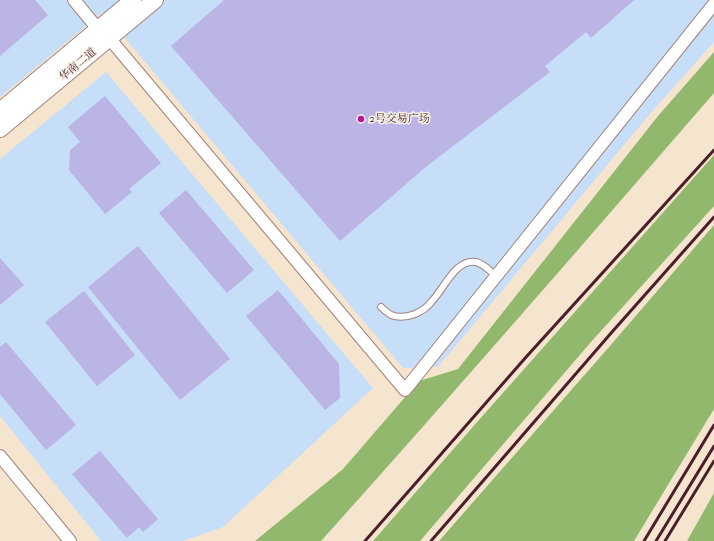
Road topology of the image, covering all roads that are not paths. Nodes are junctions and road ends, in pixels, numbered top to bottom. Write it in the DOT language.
graph roads {
  1 [pos="74,0"];
  2 [pos="133,0"];
  3 [pos="155,0"];
  4 [pos="714,4"];
  5 [pos="104,33"];
  6 [pos="0,111"];
  7 [pos="0,129"];
  8 [pos="496,276"];
  9 [pos="381,307"];
  10 [pos="0,456"];
  11 [pos="70,541"];
  1 -- 5 [label="street"];
  2 -- 5 [label="street, 华南二道"];
  3 -- 5 [label="street, 华南二道"];
  4 -- 8 [label="street"];
  5 -- 6 [label="street, 华南二道"];
  5 -- 7 [label="street, 华南二道"];
  5 -- 8 [label="street"];
  8 -- 9 [label="lane"];
  10 -- 11 [label="street"];
}
